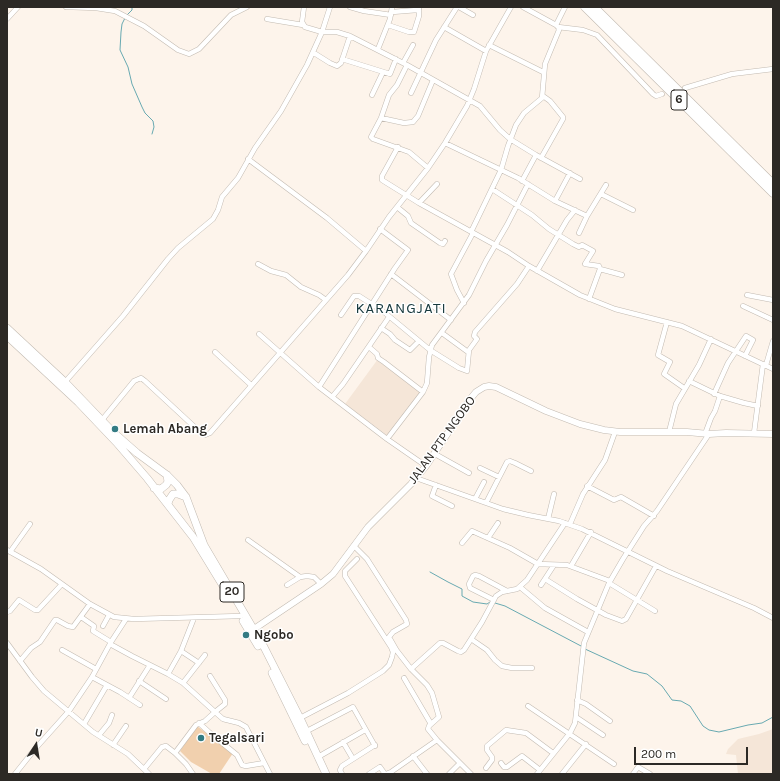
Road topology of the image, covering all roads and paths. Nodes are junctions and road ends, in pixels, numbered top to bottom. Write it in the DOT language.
graph roads {
  1 [pos="18,7"];
  2 [pos="66,7"];
  3 [pos="247,7"];
  4 [pos="304,7"];
  5 [pos="330,7"];
  6 [pos="350,7"];
  7 [pos="458,7"];
  8 [pos="511,7"];
  9 [pos="523,7"];
  10 [pos="565,7"];
  11 [pos="586,7"];
  12 [pos="594,7"];
  13 [pos="419,8"];
  14 [pos="391,11"];
  15 [pos="473,15"];
  16 [pos="7,19"];
  17 [pos="267,20"];
  18 [pos="303,25"];
  19 [pos="388,25"];
  20 [pos="557,26"];
  21 [pos="444,27"];
  22 [pos="322,32"];
  23 [pos="350,36"];
  24 [pos="413,45"];
  25 [pos="489,45"];
  26 [pos="378,49"];
  27 [pos="486,51"];
  28 [pos="314,53"];
  29 [pos="342,59"];
  30 [pos="396,59"];
  31 [pos="405,64"];
  32 [pos="773,69"];
  33 [pos="382,72"];
  34 [pos="543,72"];
  35 [pos="421,73"];
  36 [pos="433,80"];
  37 [pos="685,88"];
  38 [pos="411,93"];
  39 [pos="662,94"];
  40 [pos="372,95"];
  41 [pos="543,96"];
  42 [pos="470,100"];
  43 [pos="381,118"];
  44 [pos="510,139"];
  45 [pos="445,143"];
  46 [pos="398,148"];
  47 [pos="536,155"];
  48 [pos="541,158"];
  49 [pos="248,159"];
  50 [pos="428,168"];
  51 [pos="501,170"];
  52 [pos="570,174"];
  53 [pos="580,179"];
  54 [pos="522,181"];
  55 [pos="437,184"];
  56 [pos="528,184"];
  57 [pos="773,184"];
  58 [pos="606,185"];
  59 [pos="492,189"];
  60 [pos="773,193"];
  61 [pos="601,194"];
  62 [pos="406,196"];
  63 [pos="555,201"];
  64 [pos="419,203"];
  65 [pos="517,205"];
  66 [pos="397,207"];
  67 [pos="575,210"];
  68 [pos="633,210"];
  69 [pos="587,216"];
  70 [pos="380,229"];
  71 [pos="472,233"];
  72 [pos="579,233"];
  73 [pos="559,235"];
  74 [pos="445,241"];
  75 [pos="495,245"];
  76 [pos="366,251"];
  77 [pos="258,264"];
  78 [pos="529,266"];
  79 [pos="600,269"];
  80 [pos="537,271"];
  81 [pos="391,274"];
  82 [pos="622,275"];
  83 [pos="457,290"];
  84 [pos="747,295"];
  85 [pos="469,296"];
  86 [pos="588,299"];
  87 [pos="326,300"];
  88 [pos="773,300"];
  89 [pos="464,303"];
  90 [pos="372,305"];
  91 [pos="743,306"];
  92 [pos="341,315"];
  93 [pos="389,316"];
  94 [pos="452,320"];
  95 [pos="773,320"];
  96 [pos="667,322"];
  97 [pos="7,328"];
  98 [pos="381,328"];
  99 [pos="442,332"];
  100 [pos="259,334"];
  101 [pos="7,336"];
  102 [pos="711,339"];
  103 [pos="419,341"];
  104 [pos="773,341"];
  105 [pos="369,347"];
  106 [pos="430,350"];
  107 [pos="735,351"];
  108 [pos="215,352"];
  109 [pos="468,352"];
  110 [pos="280,353"];
  111 [pos="745,356"];
  112 [pos="764,365"];
  113 [pos="773,369"];
  114 [pos="689,381"];
  115 [pos="65,382"];
  116 [pos="251,386"];
  117 [pos="319,387"];
  118 [pos="684,388"];
  119 [pos="423,392"];
  120 [pos="714,394"];
  121 [pos="720,396"];
  122 [pos="332,397"];
  123 [pos="758,406"];
  124 [pos="102,420"];
  125 [pos="616,432"];
  126 [pos="669,432"];
  127 [pos="707,434"];
  128 [pos="754,434"];
  129 [pos="773,434"];
  130 [pos="387,439"];
  131 [pos="435,454"];
  132 [pos="426,466"];
  133 [pos="480,468"];
  134 [pos="531,471"];
  135 [pos="469,473"];
  136 [pos="167,475"];
  137 [pos="499,477"];
  138 [pos="416,478"];
  139 [pos="484,482"];
  140 [pos="436,485"];
  141 [pos="587,486"];
  142 [pos="154,488"];
  143 [pos="554,494"];
  144 [pos="186,497"];
  145 [pos="474,499"];
  146 [pos="486,503"];
  147 [pos="168,504"];
  148 [pos="452,506"];
  149 [pos="654,516"];
  150 [pos="548,519"];
  151 [pos="498,523"];
  152 [pos="568,523"];
  153 [pos="30,524"];
  154 [pos="590,532"];
  155 [pos="488,538"];
  156 [pos="248,540"];
  157 [pos="462,543"];
  158 [pos="354,546"];
  159 [pos="9,551"];
  160 [pos="627,552"];
  161 [pos="357,559"];
  162 [pos="538,564"];
  163 [pos="554,565"];
  164 [pos="571,566"];
  165 [pos="656,566"];
  166 [pos="300,577"];
  167 [pos="545,579"];
  168 [pos="609,582"];
  169 [pos="62,584"];
  170 [pos="321,584"];
  171 [pos="287,585"];
  172 [pos="541,585"];
  173 [pos="520,587"];
  174 [pos="506,591"];
  175 [pos="493,600"];
  176 [pos="636,600"];
  177 [pos="90,604"];
  178 [pos="598,611"];
  179 [pos="655,611"];
  180 [pos="773,611"];
  181 [pos="7,612"];
  182 [pos="109,615"];
  183 [pos="241,616"];
  184 [pos="81,617"];
  185 [pos="771,617"];
  186 [pos="194,618"];
  187 [pos="126,619"];
  188 [pos="103,626"];
  189 [pos="254,629"];
  190 [pos="588,632"];
  191 [pos="471,640"];
  192 [pos="7,643"];
  193 [pos="111,643"];
  194 [pos="62,650"];
  195 [pos="181,651"];
  196 [pos="205,655"];
  197 [pos="20,661"];
  198 [pos="199,663"];
  199 [pos="150,665"];
  200 [pos="411,668"];
  201 [pos="532,668"];
  202 [pos="96,669"];
  203 [pos="168,674"];
  204 [pos="210,676"];
  205 [pos="92,677"];
  206 [pos="404,678"];
  207 [pos="139,681"];
  208 [pos="183,683"];
  209 [pos="107,684"];
  210 [pos="129,698"];
  211 [pos="166,699"];
  212 [pos="577,700"];
  213 [pos="140,706"];
  214 [pos="528,706"];
  215 [pos="69,711"];
  216 [pos="215,712"];
  217 [pos="112,715"];
  218 [pos="576,717"];
  219 [pos="300,718"];
  220 [pos="610,721"];
  221 [pos="199,723"];
  222 [pos="84,724"];
  223 [pos="431,724"];
  224 [pos="126,726"];
  225 [pos="365,730"];
  226 [pos="304,733"];
  227 [pos="570,733"];
  228 [pos="99,735"];
  229 [pos="603,735"];
  230 [pos="437,740"];
  231 [pos="343,742"];
  232 [pos="586,744"];
  233 [pos="113,745"];
  234 [pos="175,753"];
  235 [pos="553,753"];
  236 [pos="413,756"];
  237 [pos="318,757"];
  238 [pos="352,759"];
  239 [pos="264,763"];
  240 [pos="460,763"];
  241 [pos="500,763"];
  242 [pos="614,764"];
  243 [pos="486,768"];
  244 [pos="144,769"];
  245 [pos="538,772"];
  246 [pos="15,774"];
  247 [pos="149,774"];
  248 [pos="193,774"];
  249 [pos="270,774"];
  250 [pos="321,774"];
  251 [pos="326,774"];
  252 [pos="342,774"];
  253 [pos="369,774"];
  254 [pos="386,774"];
  255 [pos="428,774"];
  256 [pos="449,774"];
  257 [pos="471,774"];
  258 [pos="562,774"];
  259 [pos="632,774"];
  260 [pos="650,774"];
  1 -- 16 [label="street"];
  2 -- 3 [label="street"];
  4 -- 18 [label="street"];
  5 -- 22 [label="street"];
  6 -- 14 [label="street"];
  7 -- 15 [label="street"];
  7 -- 21 [label="street"];
  8 -- 25 [label="street"];
  9 -- 20 [label="street"];
  10 -- 20 [label="street"];
  11 -- 60 [label="highway, 6"];
  12 -- 57 [label="highway, 6"];
  13 -- 14 [label="street"];
  13 -- 19 [label="street"];
  14 -- 19 [label="street"];
  17 -- 18 [label="street"];
  18 -- 22 [label="street"];
  19 -- 26 [label="street"];
  20 -- 34 [label="street"];
  20 -- 39 [label="street"];
  21 -- 27 [label="street"];
  21 -- 35 [label="street"];
  22 -- 23 [label="street"];
  22 -- 28 [label="street"];
  23 -- 26 [label="street"];
  23 -- 29 [label="street"];
  24 -- 31 [label="street"];
  25 -- 27 [label="street"];
  25 -- 34 [label="street"];
  26 -- 30 [label="street"];
  27 -- 42 [label="street"];
  28 -- 29 [label="street"];
  28 -- 49 [label="street"];
  29 -- 33 [label="street"];
  30 -- 31 [label="street"];
  30 -- 33 [label="street"];
  31 -- 35 [label="street"];
  31 -- 43 [label="street"];
  32 -- 37 [label="street"];
  33 -- 40 [label="street"];
  34 -- 41 [label="street"];
  35 -- 36 [label="street"];
  35 -- 38 [label="street"];
  36 -- 42 [label="street"];
  36 -- 43 [label="street"];
  41 -- 44 [label="street"];
  41 -- 48 [label="street"];
  42 -- 44 [label="street"];
  42 -- 45 [label="street"];
  43 -- 46 [label="street"];
  44 -- 47 [label="street"];
  44 -- 51 [label="street"];
  45 -- 50 [label="street"];
  45 -- 51 [label="street"];
  46 -- 50 [label="street"];
  46 -- 62 [label="street"];
  47 -- 48 [label="street"];
  47 -- 54 [label="street"];
  48 -- 52 [label="street"];
  49 -- 76 [label="street"];
  49 -- 115 [label="street"];
  50 -- 62 [label="street"];
  51 -- 54 [label="street"];
  51 -- 59 [label="street"];
  52 -- 53 [label="street"];
  52 -- 63 [label="street"];
  54 -- 56 [label="street"];
  55 -- 64 [label="street"];
  56 -- 63 [label="street"];
  56 -- 65 [label="street"];
  58 -- 61 [label="street"];
  59 -- 65 [label="street"];
  59 -- 71 [label="street"];
  61 -- 68 [label="street"];
  61 -- 69 [label="street"];
  62 -- 64 [label="street"];
  62 -- 66 [label="street"];
  63 -- 67 [label="street"];
  64 -- 71 [label="street"];
  65 -- 73 [label="street"];
  65 -- 75 [label="street"];
  66 -- 70 [label="street"];
  66 -- 74 [label="street"];
  67 -- 69 [label="street"];
  67 -- 73 [label="street"];
  69 -- 72 [label="street"];
  70 -- 76 [label="street"];
  70 -- 81 [label="street"];
  71 -- 75 [label="street"];
  71 -- 83 [label="street"];
  73 -- 79 [label="street"];
  73 -- 80 [label="street"];
  75 -- 78 [label="street"];
  75 -- 85 [label="street"];
  76 -- 87 [label="street"];
  77 -- 87 [label="street"];
  78 -- 80 [label="street"];
  78 -- 109 [label="street"];
  79 -- 82 [label="street"];
  79 -- 86 [label="street"];
  80 -- 86 [label="street"];
  81 -- 90 [label="street"];
  81 -- 94 [label="street"];
  83 -- 85 [label="street"];
  83 -- 89 [label="street"];
  84 -- 88 [label="street"];
  85 -- 89 [label="street"];
  86 -- 96 [label="street"];
  87 -- 110 [label="street"];
  89 -- 94 [label="street"];
  90 -- 92 [label="street"];
  90 -- 93 [label="street"];
  90 -- 117 [label="street"];
  91 -- 95 [label="street"];
  93 -- 98 [label="street"];
  93 -- 103 [label="street"];
  94 -- 99 [label="street"];
  96 -- 102 [label="street"];
  96 -- 118 [label="street"];
  97 -- 115 [label="highway, 20"];
  98 -- 103 [label="street"];
  98 -- 105 [label="street"];
  99 -- 106 [label="street"];
  99 -- 109 [label="street"];
  100 -- 110 [label="street"];
  101 -- 142 [label="highway, 20"];
  102 -- 107 [label="street"];
  102 -- 114 [label="street"];
  103 -- 106 [label="street"];
  104 -- 112 [label="street"];
  105 -- 119 [label="street"];
  105 -- 122 [label="street"];
  106 -- 109 [label="street"];
  106 -- 119 [label="street"];
  107 -- 111 [label="street"];
  107 -- 111 [label="street"];
  107 -- 120 [label="street"];
  108 -- 116 [label="street"];
  110 -- 116 [label="street"];
  110 -- 117 [label="street"];
  111 -- 112 [label="street"];
  112 -- 113 [label="street"];
  112 -- 123 [label="street"];
  114 -- 118 [label="street"];
  114 -- 120 [label="street"];
  115 -- 124 [label="highway, 20"];
  116 -- 124 [label="street"];
  117 -- 122 [label="street"];
  118 -- 126 [label="street"];
  119 -- 130 [label="street"];
  120 -- 121 [label="street"];
  121 -- 123 [label="street"];
  121 -- 127 [label="street"];
  122 -- 130 [label="street"];
  123 -- 128 [label="street"];
  124 -- 136 [label="highway, 20"];
  125 -- 126 [label="main road, JALAN PTP NGOBO"];
  125 -- 131 [label="main road, JALAN PTP NGOBO"];
  125 -- 141 [label="street"];
  126 -- 127 [label="main road, JALAN PTP NGOBO"];
  127 -- 128 [label="main road, JALAN PTP NGOBO"];
  127 -- 149 [label="street"];
  128 -- 129 [label="main road, JALAN PTP NGOBO"];
  130 -- 132 [label="street"];
  131 -- 132 [label="main road, JALAN PTP NGOBO"];
  131 -- 135 [label="street"];
  132 -- 138 [label="main road, JALAN PTP NGOBO"];
  133 -- 137 [label="street"];
  134 -- 137 [label="street"];
  136 -- 142 [label="highway"];
  136 -- 144 [label="highway, 20"];
  137 -- 146 [label="street"];
  138 -- 140 [label="street"];
  138 -- 158 [label="main road, JALAN PTP NGOBO"];
  139 -- 145 [label="street"];
  140 -- 145 [label="street"];
  140 -- 148 [label="street"];
  141 -- 149 [label="street"];
  141 -- 152 [label="street"];
  142 -- 147 [label="highway, 20"];
  143 -- 150 [label="street"];
  144 -- 147 [label="highway"];
  144 -- 189 [label="highway, 20"];
  145 -- 146 [label="street"];
  146 -- 150 [label="street"];
  147 -- 183 [label="highway, 20"];
  149 -- 160 [label="street"];
  150 -- 152 [label="street"];
  151 -- 155 [label="street"];
  152 -- 154 [label="street"];
  152 -- 162 [label="street"];
  153 -- 159 [label="street"];
  154 -- 160 [label="street"];
  154 -- 164 [label="street"];
  155 -- 157 [label="street"];
  155 -- 162 [label="street"];
  156 -- 166 [label="street"];
  158 -- 170 [label="main road, JALAN PTP NGOBO"];
  158 -- 200 [label="street"];
  159 -- 169 [label="street"];
  160 -- 165 [label="street"];
  160 -- 168 [label="street"];
  161 -- 219 [label="street"];
  162 -- 163 [label="street"];
  162 -- 173 [label="street"];
  163 -- 164 [label="street"];
  163 -- 167 [label="street"];
  164 -- 168 [label="street"];
  165 -- 176 [label="street"];
  165 -- 185 [label="street"];
  166 -- 170 [label="street"];
  166 -- 171 [label="street"];
  167 -- 172 [label="street"];
  167 -- 178 [label="street"];
  168 -- 176 [label="street"];
  168 -- 178 [label="street"];
  169 -- 177 [label="street"];
  169 -- 181 [label="street"];
  170 -- 189 [label="main road, JALAN PTP NGOBO"];
  173 -- 174 [label="street"];
  173 -- 190 [label="street"];
  174 -- 175 [label="street"];
  174 -- 175 [label="street"];
  175 -- 191 [label="street"];
  176 -- 178 [label="street"];
  176 -- 179 [label="street"];
  177 -- 182 [label="street"];
  177 -- 184 [label="street"];
  178 -- 190 [label="street"];
  180 -- 185 [label="street"];
  182 -- 187 [label="street"];
  182 -- 188 [label="street"];
  183 -- 186 [label="street"];
  183 -- 226 [label="highway, 20"];
  184 -- 193 [label="street"];
  184 -- 197 [label="street"];
  186 -- 187 [label="street"];
  186 -- 195 [label="street"];
  187 -- 193 [label="street"];
  189 -- 219 [label="highway, 20"];
  190 -- 212 [label="street"];
  191 -- 200 [label="street"];
  191 -- 201 [label="street"];
  192 -- 197 [label="street"];
  193 -- 199 [label="street"];
  193 -- 202 [label="street"];
  194 -- 202 [label="street"];
  195 -- 198 [label="street"];
  195 -- 203 [label="street"];
  196 -- 198 [label="street"];
  197 -- 215 [label="street"];
  198 -- 208 [label="street"];
  199 -- 203 [label="street"];
  199 -- 207 [label="street"];
  200 -- 223 [label="street"];
  202 -- 205 [label="street"];
  203 -- 208 [label="street"];
  204 -- 216 [label="street"];
  205 -- 209 [label="street"];
  205 -- 215 [label="street"];
  206 -- 223 [label="street"];
  207 -- 210 [label="street"];
  207 -- 211 [label="street"];
  208 -- 216 [label="street"];
  209 -- 210 [label="street"];
  209 -- 222 [label="street"];
  210 -- 213 [label="street"];
  212 -- 218 [label="street"];
  212 -- 220 [label="street"];
  214 -- 227 [label="street"];
  215 -- 222 [label="street"];
  215 -- 246 [label="street"];
  216 -- 221 [label="street"];
  216 -- 239 [label="street"];
  217 -- 228 [label="street"];
  218 -- 227 [label="street"];
  218 -- 229 [label="street"];
  219 -- 226 [label="highway, 20"];
  221 -- 234 [label="street"];
  221 -- 239 [label="street"];
  222 -- 228 [label="street"];
  223 -- 230 [label="street"];
  224 -- 233 [label="street"];
  225 -- 226 [label="street"];
  225 -- 231 [label="street"];
  225 -- 238 [label="street"];
  226 -- 237 [label="highway, 20"];
  226 -- 250 [label="highway, 20"];
  227 -- 232 [label="street"];
  227 -- 235 [label="street"];
  228 -- 233 [label="street"];
  230 -- 236 [label="street"];
  230 -- 240 [label="street"];
  231 -- 237 [label="street"];
  231 -- 238 [label="street"];
  232 -- 242 [label="street"];
  232 -- 258 [label="street"];
  233 -- 244 [label="street"];
  234 -- 244 [label="street"];
  234 -- 248 [label="street"];
  235 -- 243 [label="street"];
  235 -- 245 [label="street"];
  236 -- 254 [label="street"];
  236 -- 255 [label="street"];
  237 -- 251 [label="highway, 20"];
  238 -- 252 [label="street"];
  239 -- 249 [label="street"];
  240 -- 256 [label="street"];
  240 -- 257 [label="street"];
  241 -- 245 [label="street"];
  244 -- 247 [label="street"];
  253 -- 254 [label="street"];
  259 -- 260 [label="street"];
}
